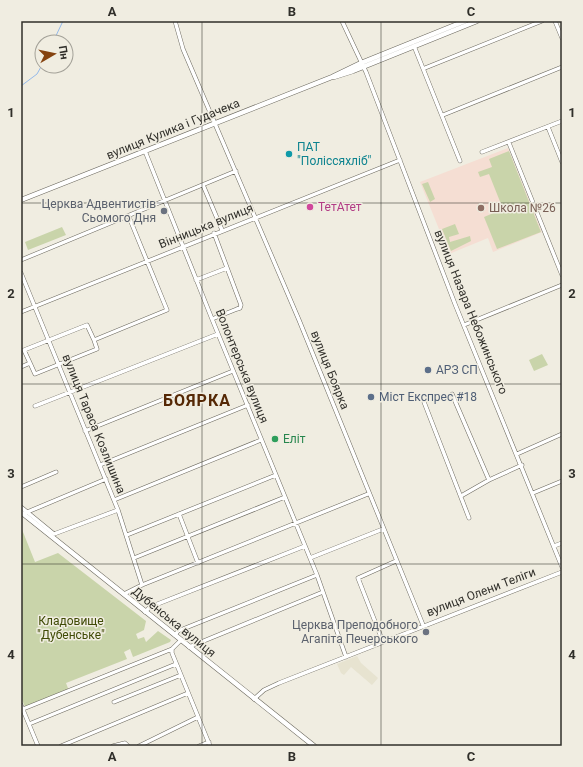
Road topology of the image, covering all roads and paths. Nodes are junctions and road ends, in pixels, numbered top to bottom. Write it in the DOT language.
graph roads {
  1 [pos="174,21"];
  2 [pos="342,21"];
  3 [pos="466,21"];
  4 [pos="477,21"];
  5 [pos="542,21"];
  6 [pos="556,21"];
  7 [pos="562,38"];
  8 [pos="414,46"];
  9 [pos="362,65"];
  10 [pos="562,67"];
  11 [pos="425,68"];
  12 [pos="443,115"];
  13 [pos="562,122"];
  14 [pos="216,123"];
  15 [pos="548,127"];
  16 [pos="509,143"];
  17 [pos="145,151"];
  18 [pos="482,152"];
  19 [pos="400,160"];
  20 [pos="460,161"];
  21 [pos="562,162"];
  22 [pos="236,171"];
  23 [pos="203,185"];
  24 [pos="21,200"];
  25 [pos="164,201"];
  26 [pos="129,217"];
  27 [pos="256,217"];
  28 [pos="222,230"];
  29 [pos="214,234"];
  30 [pos="183,246"];
  31 [pos="21,260"];
  32 [pos="147,261"];
  33 [pos="227,268"];
  34 [pos="21,273"];
  35 [pos="562,275"];
  36 [pos="196,280"];
  37 [pos="562,285"];
  38 [pos="35,307"];
  39 [pos="21,312"];
  40 [pos="212,319"];
  41 [pos="464,325"];
  42 [pos="218,334"];
  43 [pos="48,340"];
  44 [pos="94,340"];
  45 [pos="30,363"];
  46 [pos="58,365"];
  47 [pos="21,367"];
  48 [pos="233,371"];
  49 [pos="70,392"];
  50 [pos="452,394"];
  51 [pos="424,402"];
  52 [pos="248,405"];
  53 [pos="35,406"];
  54 [pos="85,431"];
  55 [pos="562,434"];
  56 [pos="261,440"];
  57 [pos="517,454"];
  58 [pos="100,465"];
  59 [pos="522,465"];
  60 [pos="56,472"];
  61 [pos="276,474"];
  62 [pos="106,479"];
  63 [pos="488,480"];
  64 [pos="562,481"];
  65 [pos="21,487"];
  66 [pos="533,493"];
  67 [pos="368,494"];
  68 [pos="461,496"];
  69 [pos="285,497"];
  70 [pos="114,500"];
  71 [pos="21,507"];
  72 [pos="118,510"];
  73 [pos="24,513"];
  74 [pos="179,514"];
  75 [pos="469,518"];
  76 [pos="295,523"];
  77 [pos="383,529"];
  78 [pos="127,534"];
  79 [pos="188,536"];
  80 [pos="562,543"];
  81 [pos="305,546"];
  82 [pos="554,546"];
  83 [pos="134,558"];
  84 [pos="310,558"];
  85 [pos="396,561"];
  86 [pos="198,562"];
  87 [pos="562,566"];
  88 [pos="562,572"];
  89 [pos="317,575"];
  90 [pos="142,585"];
  91 [pos="322,592"];
  92 [pos="124,594"];
  93 [pos="146,612"];
  94 [pos="423,625"];
  95 [pos="175,635"];
  96 [pos="181,640"];
  97 [pos="383,642"];
  98 [pos="189,647"];
  99 [pos="172,649"];
  100 [pos="346,657"];
  101 [pos="176,664"];
  102 [pos="181,675"];
  103 [pos="188,693"];
  104 [pos="254,699"];
  105 [pos="114,702"];
  106 [pos="21,705"];
  107 [pos="23,709"];
  108 [pos="26,716"];
  109 [pos="198,717"];
  110 [pos="21,718"];
  111 [pos="29,724"];
  112 [pos="209,744"];
  113 [pos="38,746"];
  114 [pos="61,746"];
  115 [pos="113,746"];
  116 [pos="128,746"];
  117 [pos="139,746"];
  118 [pos="199,746"];
  119 [pos="314,746"];
  1 -- 14 [label="street, вулиця Боярка"];
  2 -- 9 [label="street, вулиця Назара Небожинського"];
  3 -- 9 [label="main road, вулиця Кулика і Гудачека"];
  4 -- 8 [label="main road, вулиця Кулика і Гудачека"];
  5 -- 11 [label="street"];
  6 -- 7 [label="street"];
  8 -- 9 [label="main road, вулиця Кулика і Гудачека"];
  8 -- 11 [label="street"];
  9 -- 14 [label="main road, вулиця Кулика і Гудачека"];
  9 -- 19 [label="street, вулиця Назара Небожинського"];
  10 -- 12 [label="street"];
  11 -- 12 [label="street"];
  12 -- 20 [label="street"];
  13 -- 15 [label="street"];
  14 -- 17 [label="main road, вулиця Кулика і Гудачека"];
  14 -- 22 [label="street, вулиця Боярка"];
  15 -- 16 [label="street"];
  15 -- 21 [label="street"];
  16 -- 18 [label="street"];
  16 -- 35 [label="street"];
  17 -- 24 [label="main road, вулиця Кулика і Гудачека"];
  17 -- 25 [label="street, Волонтерська вулиця"];
  19 -- 27 [label="street, Вінницька вулиця"];
  19 -- 41 [label="street, вулиця Назара Небожинського"];
  22 -- 23 [label="street"];
  22 -- 27 [label="street, вулиця Боярка"];
  23 -- 25 [label="street"];
  23 -- 28 [label="street"];
  25 -- 26 [label="street"];
  25 -- 30 [label="street, Волонтерська вулиця"];
  26 -- 31 [label="street"];
  26 -- 32 [label="street"];
  27 -- 28 [label="street, Вінницька вулиця"];
  27 -- 67 [label="street, вулиця Боярка"];
  28 -- 29 [label="street, Вінницька вулиця"];
  29 -- 30 [label="street, Вінницька вулиця"];
  29 -- 33 [label="street"];
  30 -- 32 [label="street, Вінницька вулиця"];
  30 -- 36 [label="street, Волонтерська вулиця"];
  32 -- 38 [label="street, Вінницька вулиця"];
  32 -- 44 [label="street"];
  33 -- 36 [label="street"];
  33 -- 40 [label="street"];
  34 -- 38 [label="street, вулиця Тараса Козлишина"];
  36 -- 40 [label="street, Волонтерська вулиця"];
  37 -- 41 [label="street"];
  38 -- 39 [label="street, Вінницька вулиця"];
  38 -- 43 [label="street, вулиця Тараса Козлишина"];
  40 -- 42 [label="street, Волонтерська вулиця"];
  41 -- 57 [label="street, вулиця Назара Небожинського"];
  42 -- 48 [label="street, Волонтерська вулиця"];
  42 -- 49 [label="street"];
  43 -- 44 [label="street"];
  43 -- 45 [label="street"];
  43 -- 46 [label="street, вулиця Тараса Козлишина"];
  44 -- 46 [label="street"];
  45 -- 46 [label="street"];
  45 -- 47 [label="street"];
  46 -- 49 [label="street, вулиця Тараса Козлишина"];
  48 -- 52 [label="street, Волонтерська вулиця"];
  48 -- 54 [label="street"];
  49 -- 53 [label="street"];
  49 -- 54 [label="street, вулиця Тараса Козлишина"];
  50 -- 63 [label="street"];
  51 -- 68 [label="street"];
  52 -- 56 [label="street, Волонтерська вулиця"];
  52 -- 58 [label="street"];
  54 -- 58 [label="street, вулиця Тараса Козлишина"];
  55 -- 57 [label="street"];
  56 -- 61 [label="street, Волонтерська вулиця"];
  56 -- 70 [label="street"];
  57 -- 59 [label="street, вулиця Назара Небожинського"];
  58 -- 62 [label="street, вулиця Тараса Козлишина"];
  59 -- 63 [label="street"];
  59 -- 66 [label="street, вулиця Назара Небожинського"];
  60 -- 65 [label="street"];
  61 -- 69 [label="street, Волонтерська вулиця"];
  61 -- 74 [label="street"];
  62 -- 70 [label="street, вулиця Тараса Козлишина"];
  62 -- 73 [label="street"];
  63 -- 68 [label="street"];
  64 -- 66 [label="street"];
  66 -- 82 [label="street, вулиця Назара Небожинського"];
  67 -- 76 [label="street"];
  67 -- 77 [label="street, вулиця Боярка"];
  68 -- 75 [label="street"];
  69 -- 76 [label="street, Волонтерська вулиця"];
  69 -- 79 [label="street"];
  70 -- 72 [label="street, вулиця Тараса Козлишина"];
  71 -- 73 [label="street"];
  72 -- 73 [label="street"];
  72 -- 78 [label="street, вулиця Тараса Козлишина"];
  73 -- 92 [label="main road, Дубенська вулиця"];
  74 -- 78 [label="street"];
  74 -- 79 [label="street"];
  76 -- 81 [label="street, Волонтерська вулиця"];
  76 -- 86 [label="street"];
  77 -- 84 [label="street"];
  77 -- 85 [label="street, вулиця Боярка"];
  78 -- 83 [label="street, вулиця Тараса Козлишина"];
  79 -- 83 [label="street"];
  79 -- 86 [label="street"];
  80 -- 82 [label="street"];
  81 -- 84 [label="street, Волонтерська вулиця"];
  81 -- 93 [label="street"];
  82 -- 87 [label="street, вулиця Назара Небожинського"];
  83 -- 90 [label="street, вулиця Тараса Козлишина"];
  84 -- 89 [label="street, Волонтерська вулиця"];
  85 -- 94 [label="street, вулиця Боярка"];
  85 -- 97 [label="street"];
  86 -- 90 [label="street"];
  88 -- 94 [label="street, вулиця Олени Теліги"];
  89 -- 91 [label="street, Волонтерська вулиця"];
  89 -- 95 [label="street"];
  90 -- 92 [label="street"];
  91 -- 98 [label="street"];
  91 -- 100 [label="street, Волонтерська вулиця"];
  92 -- 93 [label="main road, Дубенська вулиця"];
  93 -- 95 [label="main road, Дубенська вулиця"];
  94 -- 97 [label="street, вулиця Олени Теліги"];
  95 -- 96 [label="main road, Дубенська вулиця"];
  96 -- 98 [label="main road, Дубенська вулиця"];
  96 -- 99 [label="street"];
  97 -- 100 [label="street, вулиця Олени Теліги"];
  98 -- 104 [label="main road, Дубенська вулиця"];
  99 -- 101 [label="street"];
  99 -- 107 [label="street"];
  100 -- 104 [label="street, вулиця Олени Теліги"];
  101 -- 102 [label="street"];
  101 -- 111 [label="street"];
  102 -- 103 [label="street"];
  102 -- 105 [label="street"];
  103 -- 109 [label="street"];
  103 -- 114 [label="street"];
  104 -- 119 [label="main road, Дубенська вулиця"];
  106 -- 107 [label="street"];
  107 -- 108 [label="street"];
  108 -- 110 [label="street"];
  108 -- 111 [label="street"];
  109 -- 112 [label="street"];
  109 -- 117 [label="street"];
  111 -- 113 [label="street"];
  112 -- 118 [label="street"];
  115 -- 116 [label="street"];
}
